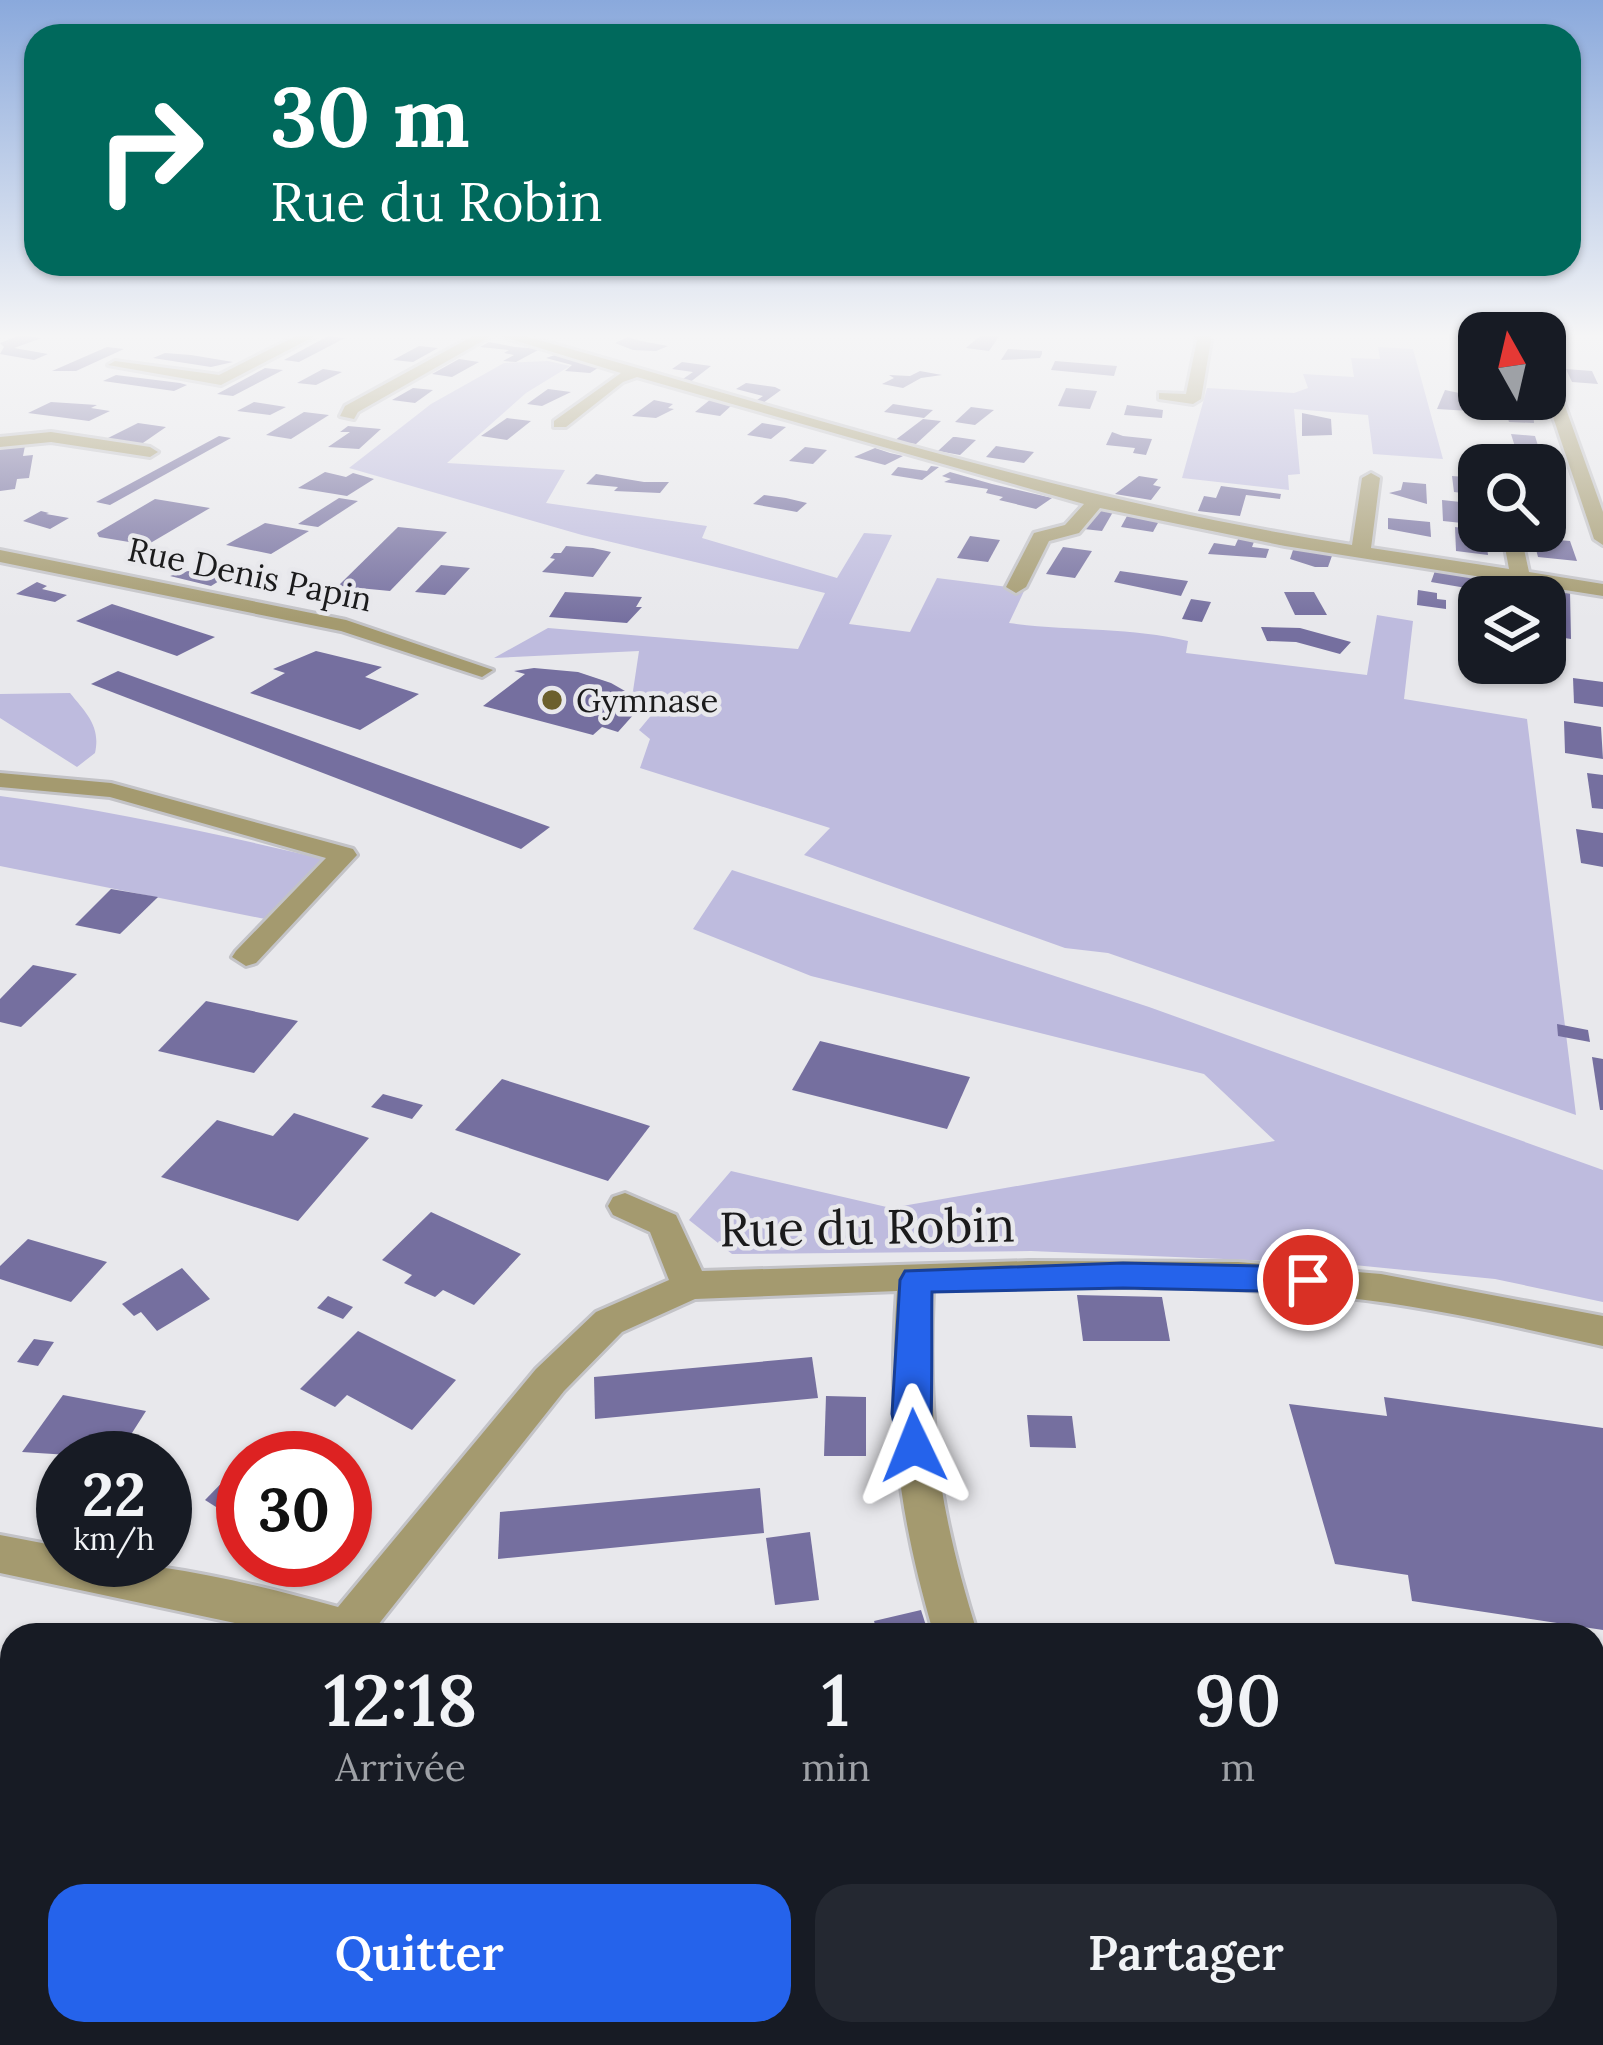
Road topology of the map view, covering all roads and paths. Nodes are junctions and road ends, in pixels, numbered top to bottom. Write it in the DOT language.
graph roads {
  1 [pos="844,430"];
  2 [pos="1566,430"];
  3 [pos="0,442"];
  4 [pos="151,452"];
  5 [pos="1371,478"];
  6 [pos="1096,502"];
  7 [pos="1603,539"];
  8 [pos="1361,551"];
  9 [pos="1515,552"];
  10 [pos="0,556"];
  11 [pos="1520,576"];
  12 [pos="1566,584"];
  13 [pos="1016,587"];
  14 [pos="1603,590"];
  15 [pos="482,670"];
  16 [pos="0,780"];
  17 [pos="246,957"];
  18 [pos="626,1206"];
  19 [pos="916,1280"];
  20 [pos="690,1286"];
  21 [pos="1603,1331"];
  22 [pos="0,1554"];
  23 [pos="314,1623"];
  24 [pos="356,1623"];
  25 [pos="952,1623"];
  1 -- 6 [label="street"];
  2 -- 7 [label="street"];
  3 -- 4 [label="street"];
  5 -- 8 [label="street"];
  6 -- 8 [label="street"];
  6 -- 13 [label="street"];
  8 -- 11 [label="street"];
  9 -- 11 [label="street"];
  10 -- 15 [label="street, Rue Denis Papin"];
  12 -- 14 [label="street"];
  16 -- 17 [label="street"];
  18 -- 20 [label="street"];
  19 -- 20 [label="street, Rue du Robin"];
  19 -- 21 [label="street, Rue du Robin"];
  19 -- 25 [label="street"];
  20 -- 24 [label="street, Rue du Robin"];
  22 -- 23 [label="street, Rue du Robin"];
}
